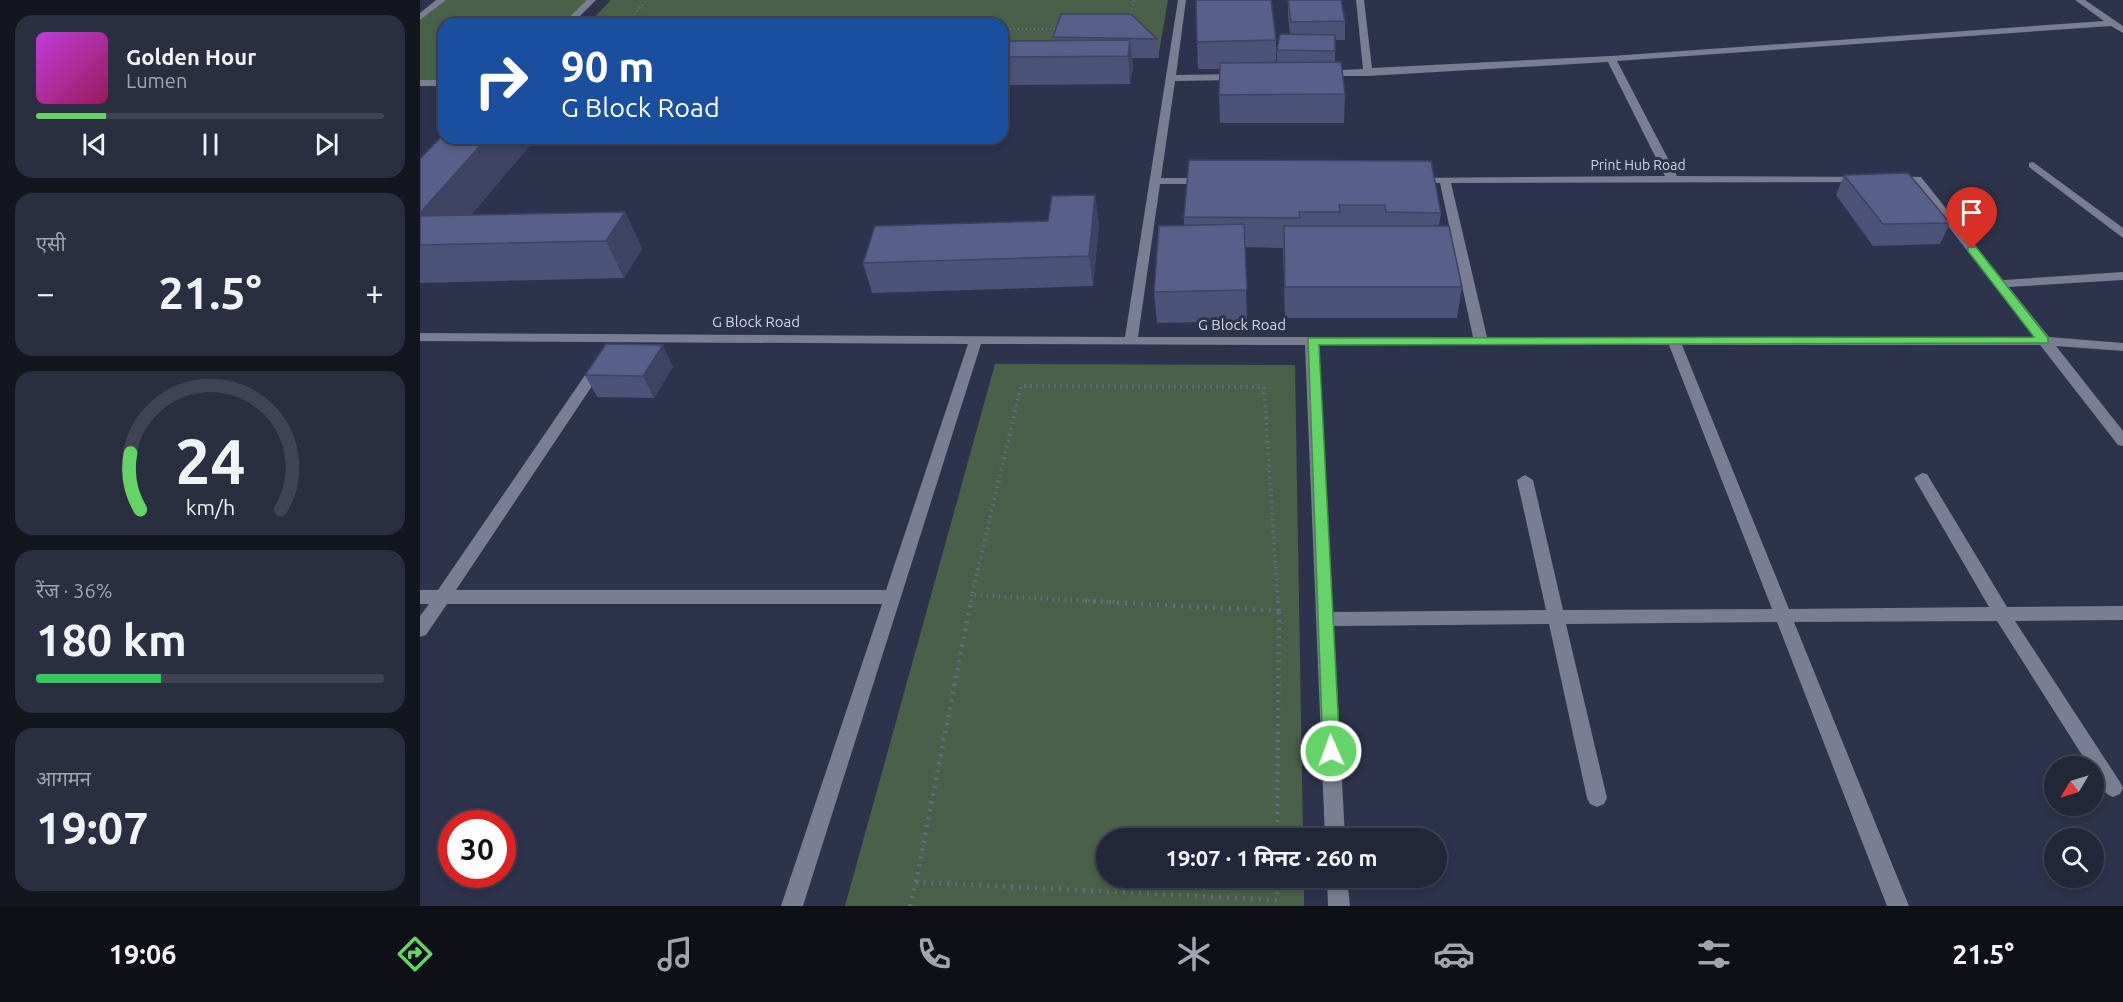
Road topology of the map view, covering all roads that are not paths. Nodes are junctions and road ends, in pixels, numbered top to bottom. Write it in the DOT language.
graph roads {
  1 [pos="442,0"];
  2 [pos="592,0"];
  3 [pos="1182,0"];
  4 [pos="1360,0"];
  5 [pos="2079,0"];
  6 [pos="420,17"];
  7 [pos="573,18"];
  8 [pos="2113,23"];
  9 [pos="2123,30"];
  10 [pos="1611,59"];
  11 [pos="1368,73"];
  12 [pos="1310,75"];
  13 [pos="1252,76"];
  14 [pos="1170,78"];
  15 [pos="420,83"];
  16 [pos="438,83"];
  17 [pos="2033,165"];
  18 [pos="1445,180"];
  19 [pos="1674,180"];
  20 [pos="1155,181"];
  21 [pos="1224,181"];
  22 [pos="1399,181"];
  23 [pos="2123,234"];
  24 [pos="2123,276"];
  25 [pos="1999,284"];
  26 [pos="420,337"];
  27 [pos="617,338"];
  28 [pos="976,340"];
  29 [pos="1131,341"];
  30 [pos="1312,341"];
  31 [pos="1482,341"];
  32 [pos="1674,341"];
  33 [pos="2044,341"];
  34 [pos="2123,347"];
  35 [pos="2123,441"];
  36 [pos="1922,478"];
  37 [pos="1525,480"];
  38 [pos="420,597"];
  39 [pos="442,597"];
  40 [pos="891,597"];
  41 [pos="2123,613"];
  42 [pos="2002,614"];
  43 [pos="1783,616"];
  44 [pos="1557,617"];
  45 [pos="1325,619"];
  46 [pos="420,630"];
  47 [pos="2112,788"];
  48 [pos="1598,798"];
  49 [pos="1335,828"];
  50 [pos="1338,888"];
  51 [pos="792,906"];
  52 [pos="1339,906"];
  53 [pos="1898,906"];
  1 -- 6 [label="street"];
  2 -- 7 [label="street"];
  3 -- 14 [label="street"];
  4 -- 11 [label="street"];
  5 -- 8 [label="street"];
  8 -- 9 [label="street"];
  8 -- 10 [label="street"];
  10 -- 11 [label="street"];
  10 -- 19 [label="street"];
  11 -- 12 [label="street"];
  13 -- 14 [label="street"];
  14 -- 20 [label="street"];
  15 -- 16 [label="street"];
  17 -- 23 [label="street"];
  18 -- 19 [label="street, Print Hub Road"];
  18 -- 22 [label="street, Print Hub Road"];
  18 -- 31 [label="street"];
  19 -- 25 [label="street, Print Hub Road"];
  20 -- 21 [label="street"];
  20 -- 29 [label="street"];
  24 -- 25 [label="street"];
  25 -- 33 [label="street, Print Hub Road"];
  26 -- 27 [label="street, G Block Road"];
  27 -- 28 [label="street, G Block Road"];
  27 -- 39 [label="street"];
  28 -- 29 [label="street, G Block Road"];
  28 -- 40 [label="street"];
  29 -- 30 [label="street, G Block Road"];
  30 -- 31 [label="street, G Block Road"];
  30 -- 45 [label="street"];
  31 -- 32 [label="street, G Block Road"];
  32 -- 33 [label="street, G Block Road"];
  32 -- 43 [label="street"];
  33 -- 34 [label="street, G Block Road"];
  33 -- 35 [label="street"];
  36 -- 42 [label="street"];
  37 -- 44 [label="street"];
  38 -- 39 [label="street"];
  39 -- 40 [label="street"];
  39 -- 46 [label="street"];
  40 -- 51 [label="street"];
  41 -- 42 [label="street"];
  42 -- 43 [label="street"];
  42 -- 47 [label="street"];
  43 -- 44 [label="street"];
  43 -- 53 [label="street"];
  44 -- 45 [label="street"];
  44 -- 48 [label="street"];
  45 -- 49 [label="street"];
  50 -- 52 [label="street"];
}
